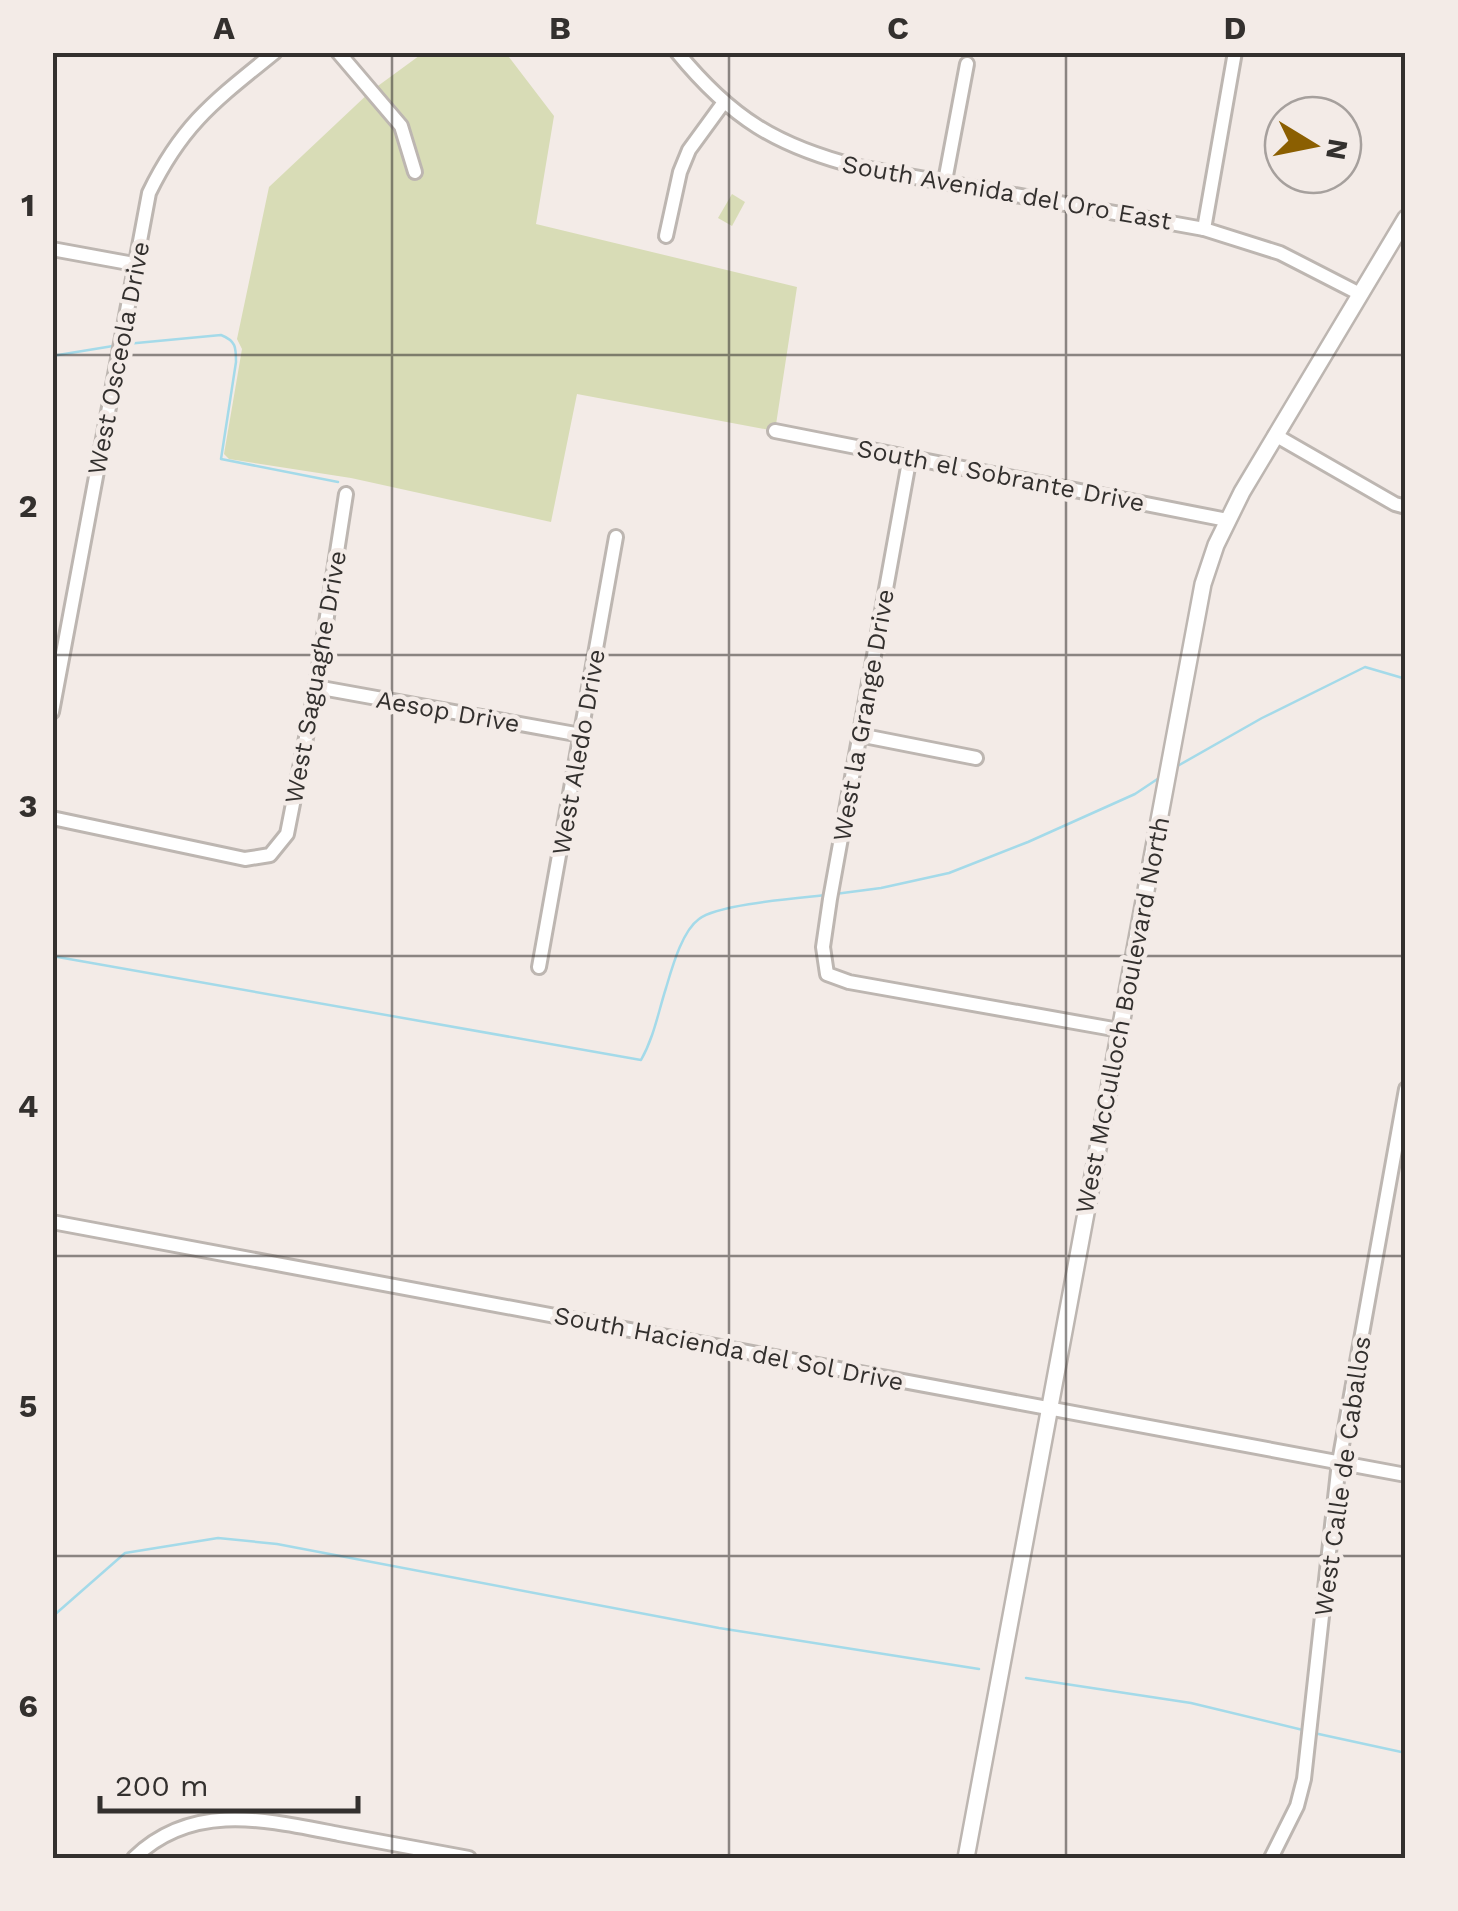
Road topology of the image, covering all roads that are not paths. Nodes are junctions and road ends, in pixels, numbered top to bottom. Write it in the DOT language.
graph roads {
  1 [pos="276,52"];
  2 [pos="338,52"];
  3 [pos="677,52"];
  4 [pos="1235,52"];
  5 [pos="967,64"];
  6 [pos="724,102"];
  7 [pos="415,172"];
  8 [pos="945,181"];
  9 [pos="1406,218"];
  10 [pos="1204,228"];
  11 [pos="666,236"];
  12 [pos="52,249"];
  13 [pos="134,264"];
  14 [pos="1360,294"];
  15 [pos="775,431"];
  16 [pos="1276,435"];
  17 [pos="910,456"];
  18 [pos="346,494"];
  19 [pos="1406,508"];
  20 [pos="1227,520"];
  21 [pos="616,537"];
  22 [pos="316,686"];
  23 [pos="52,712"];
  24 [pos="581,735"];
  25 [pos="858,735"];
  26 [pos="976,758"];
  27 [pos="52,818"];
  28 [pos="539,967"];
  29 [pos="1119,1030"];
  30 [pos="1406,1089"];
  31 [pos="52,1222"];
  32 [pos="1050,1408"];
  33 [pos="1339,1462"];
  34 [pos="1406,1474"];
  35 [pos="134,1858"];
  36 [pos="469,1858"];
  37 [pos="966,1858"];
  38 [pos="1270,1858"];
  1 -- 13 [label="street, West Osceola Drive"];
  2 -- 7 [label="street"];
  3 -- 6 [label="street, South Avenida del Oro East"];
  4 -- 10 [label="street"];
  5 -- 8 [label="street"];
  6 -- 8 [label="street, South Avenida del Oro East"];
  6 -- 11 [label="street"];
  8 -- 10 [label="street, South Avenida del Oro East"];
  9 -- 14 [label="main road, West McCulloch Boulevard North"];
  10 -- 14 [label="street, South Avenida del Oro East"];
  12 -- 13 [label="street"];
  13 -- 23 [label="street, West Osceola Drive"];
  14 -- 16 [label="main road, West McCulloch Boulevard North"];
  15 -- 17 [label="street, South el Sobrante Drive"];
  16 -- 19 [label="street"];
  16 -- 20 [label="main road, West McCulloch Boulevard North"];
  17 -- 20 [label="street, South el Sobrante Drive"];
  17 -- 25 [label="street, West la Grange Drive"];
  18 -- 22 [label="street, West Saguaghe Drive"];
  20 -- 29 [label="main road, West McCulloch Boulevard North"];
  21 -- 24 [label="street, West Aledo Drive"];
  22 -- 24 [label="street, Aesop Drive"];
  22 -- 27 [label="street, West Saguaghe Drive"];
  24 -- 28 [label="street, West Aledo Drive"];
  25 -- 26 [label="street"];
  25 -- 29 [label="street, West la Grange Drive"];
  29 -- 32 [label="main road, West McCulloch Boulevard North"];
  30 -- 33 [label="street, West Calle de Caballos"];
  31 -- 32 [label="street, South Hacienda del Sol Drive"];
  32 -- 33 [label="street, South Hacienda del Sol Drive"];
  32 -- 37 [label="main road, West McCulloch Boulevard North"];
  33 -- 34 [label="street, South Hacienda del Sol Drive"];
  33 -- 38 [label="street, West Calle de Caballos"];
  35 -- 36 [label="street"];
}
